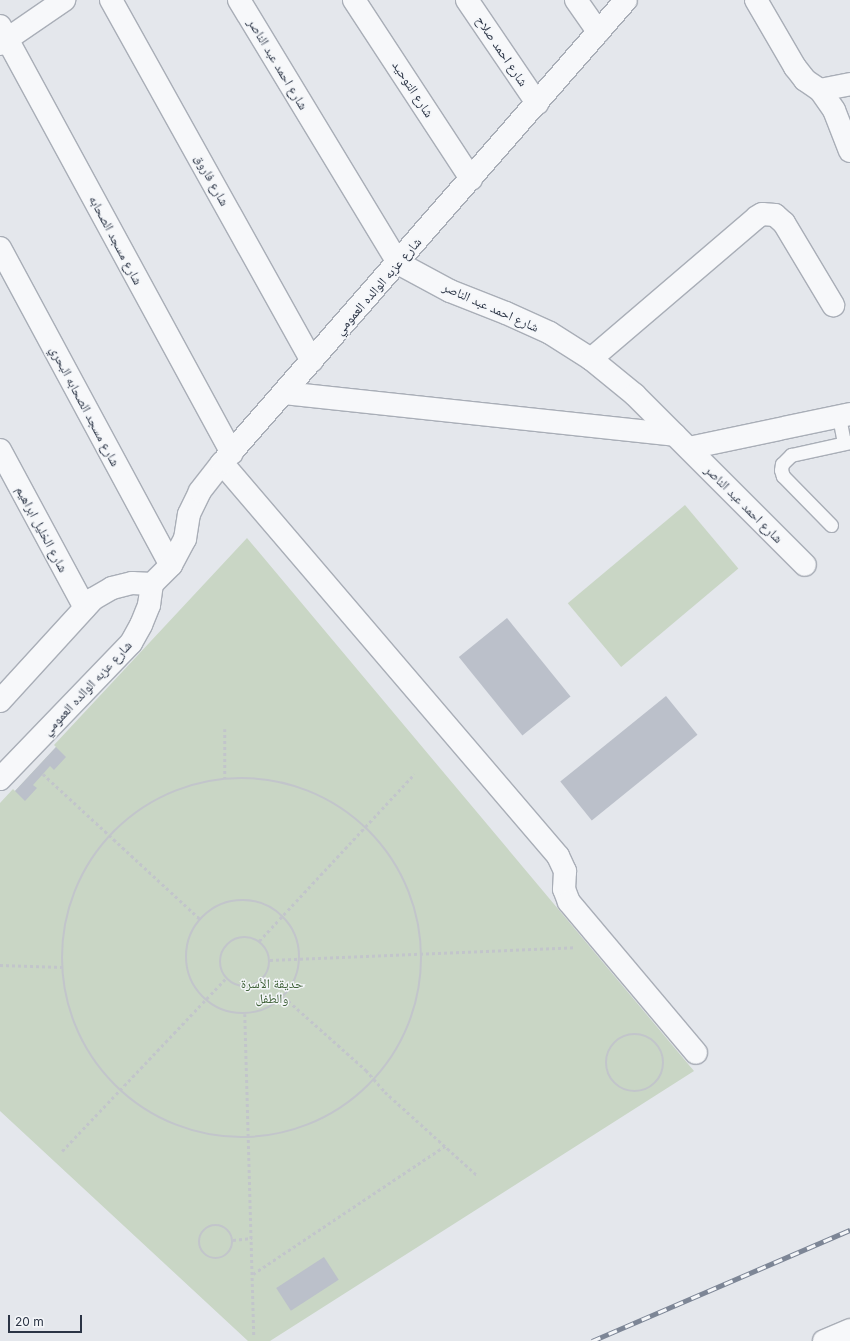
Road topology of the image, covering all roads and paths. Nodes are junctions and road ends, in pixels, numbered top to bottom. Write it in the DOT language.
graph roads {
  1 [pos="64,0"];
  2 [pos="111,0"];
  3 [pos="239,0"];
  4 [pos="354,0"];
  5 [pos="467,0"];
  6 [pos="576,0"];
  7 [pos="626,0"];
  8 [pos="756,0"];
  9 [pos="598,32"];
  10 [pos="2,37"];
  11 [pos="850,84"];
  12 [pos="820,90"];
  13 [pos="537,102"];
  14 [pos="850,150"];
  15 [pos="471,179"];
  16 [pos="0,248"];
  17 [pos="398,263"];
  18 [pos="833,305"];
  19 [pos="591,358"];
  20 [pos="312,361"];
  21 [pos="284,393"];
  22 [pos="845,415"];
  23 [pos="682,442"];
  24 [pos="847,442"];
  25 [pos="0,450"];
  26 [pos="227,458"];
  27 [pos="831,525"];
  28 [pos="171,564"];
  29 [pos="805,565"];
  30 [pos="152,584"];
  31 [pos="85,608"];
  32 [pos="0,701"];
  33 [pos="225,729"];
  34 [pos="43,774"];
  35 [pos="414,774"];
  36 [pos="225,778"];
  37 [pos="0,779"];
  38 [pos="366,826"];
  39 [pos="107,833"];
  40 [pos="282,914"];
  41 [pos="200,919"];
  42 [pos="259,941"];
  43 [pos="578,947"];
  44 [pos="423,952"];
  45 [pos="301,958"];
  46 [pos="270,960"];
  47 [pos="0,965"];
  48 [pos="63,967"];
  49 [pos="226,978"];
  50 [pos="284,997"];
  51 [pos="205,999"];
  52 [pos="245,1014"];
  53 [pos="696,1053"];
  54 [pos="376,1081"];
  55 [pos="118,1091"];
  56 [pos="627,1091"];
  57 [pos="247,1137"];
  58 [pos="445,1146"];
  59 [pos="62,1150"];
  60 [pos="478,1176"];
  61 [pos="252,1238"];
  62 [pos="233,1240"];
  63 [pos="253,1274"];
  64 [pos="850,1330"];
  65 [pos="254,1337"];
  66 [pos="824,1341"];
  1 -- 10 [label="street"];
  2 -- 20 [label="street, شارع فاروق"];
  3 -- 17 [label="street, شارع احمد عبد الناصر"];
  4 -- 15 [label="street, شارع التوحيد"];
  5 -- 13 [label="street, شارع احمد صلاح"];
  6 -- 9 [label="street"];
  7 -- 9 [label="street, شارع عزبه الوالده العمومي"];
  8 -- 12 [label="street"];
  9 -- 13 [label="street, شارع عزبه الوالده العمومي"];
  10 -- 26 [label="street, شارع مسجد الصحابه"];
  11 -- 12 [label="street"];
  12 -- 14 [label="street"];
  13 -- 15 [label="street, شارع عزبه الوالده العمومي"];
  15 -- 17 [label="street, شارع عزبه الوالده العمومي"];
  16 -- 28 [label="street, شارع مسجد الصحابه البحري"];
  17 -- 19 [label="street, شارع احمد عبد الناصر"];
  17 -- 20 [label="street, شارع عزبه الوالده العمومي"];
  18 -- 19 [label="street"];
  19 -- 23 [label="street, شارع احمد عبد الناصر"];
  20 -- 21 [label="street, شارع عزبه الوالده العمومي"];
  21 -- 23 [label="street"];
  21 -- 26 [label="street, شارع عزبه الوالده العمومي"];
  22 -- 23 [label="street"];
  22 -- 24 [label="lane"];
  23 -- 29 [label="street, شارع احمد عبد الناصر"];
  24 -- 27 [label="lane"];
  25 -- 31 [label="street, شارع الخليل ابراهيم"];
  26 -- 28 [label="street, شارع عزبه الوالده العمومي"];
  26 -- 53 [label="street, شارع مسجد الصحابه"];
  28 -- 30 [label="street, شارع عزبه الوالده العمومي"];
  30 -- 31 [label="street"];
  30 -- 37 [label="street, شارع عزبه الوالده العمومي"];
  31 -- 32 [label="street"];
  33 -- 36 [label="path"];
  34 -- 39 [label="path"];
  35 -- 38 [label="path"];
  36 -- 38 [label="path"];
  36 -- 39 [label="path"];
  38 -- 40 [label="path"];
  38 -- 44 [label="path"];
  39 -- 41 [label="path"];
  39 -- 48 [label="path"];
  40 -- 41 [label="path"];
  40 -- 42 [label="path"];
  40 -- 45 [label="path"];
  41 -- 51 [label="path"];
  42 -- 46 [label="path"];
  42 -- 49 [label="path"];
  43 -- 44 [label="path"];
  44 -- 45 [label="path"];
  44 -- 54 [label="path"];
  45 -- 46 [label="path"];
  45 -- 50 [label="path"];
  46 -- 49 [label="path"];
  47 -- 48 [label="path"];
  48 -- 55 [label="path"];
  49 -- 51 [label="path"];
  50 -- 52 [label="path"];
  50 -- 54 [label="path"];
  51 -- 52 [label="path"];
  51 -- 55 [label="path"];
  52 -- 57 [label="path"];
  54 -- 57 [label="path"];
  54 -- 58 [label="path"];
  55 -- 57 [label="path"];
  55 -- 59 [label="path"];
  56 -- 56 [label="path"];
  57 -- 61 [label="path"];
  58 -- 60 [label="path"];
  58 -- 63 [label="path"];
  61 -- 62 [label="path"];
  61 -- 63 [label="path"];
  62 -- 62 [label="path"];
  63 -- 65 [label="path"];
  64 -- 66 [label="street"];
}
